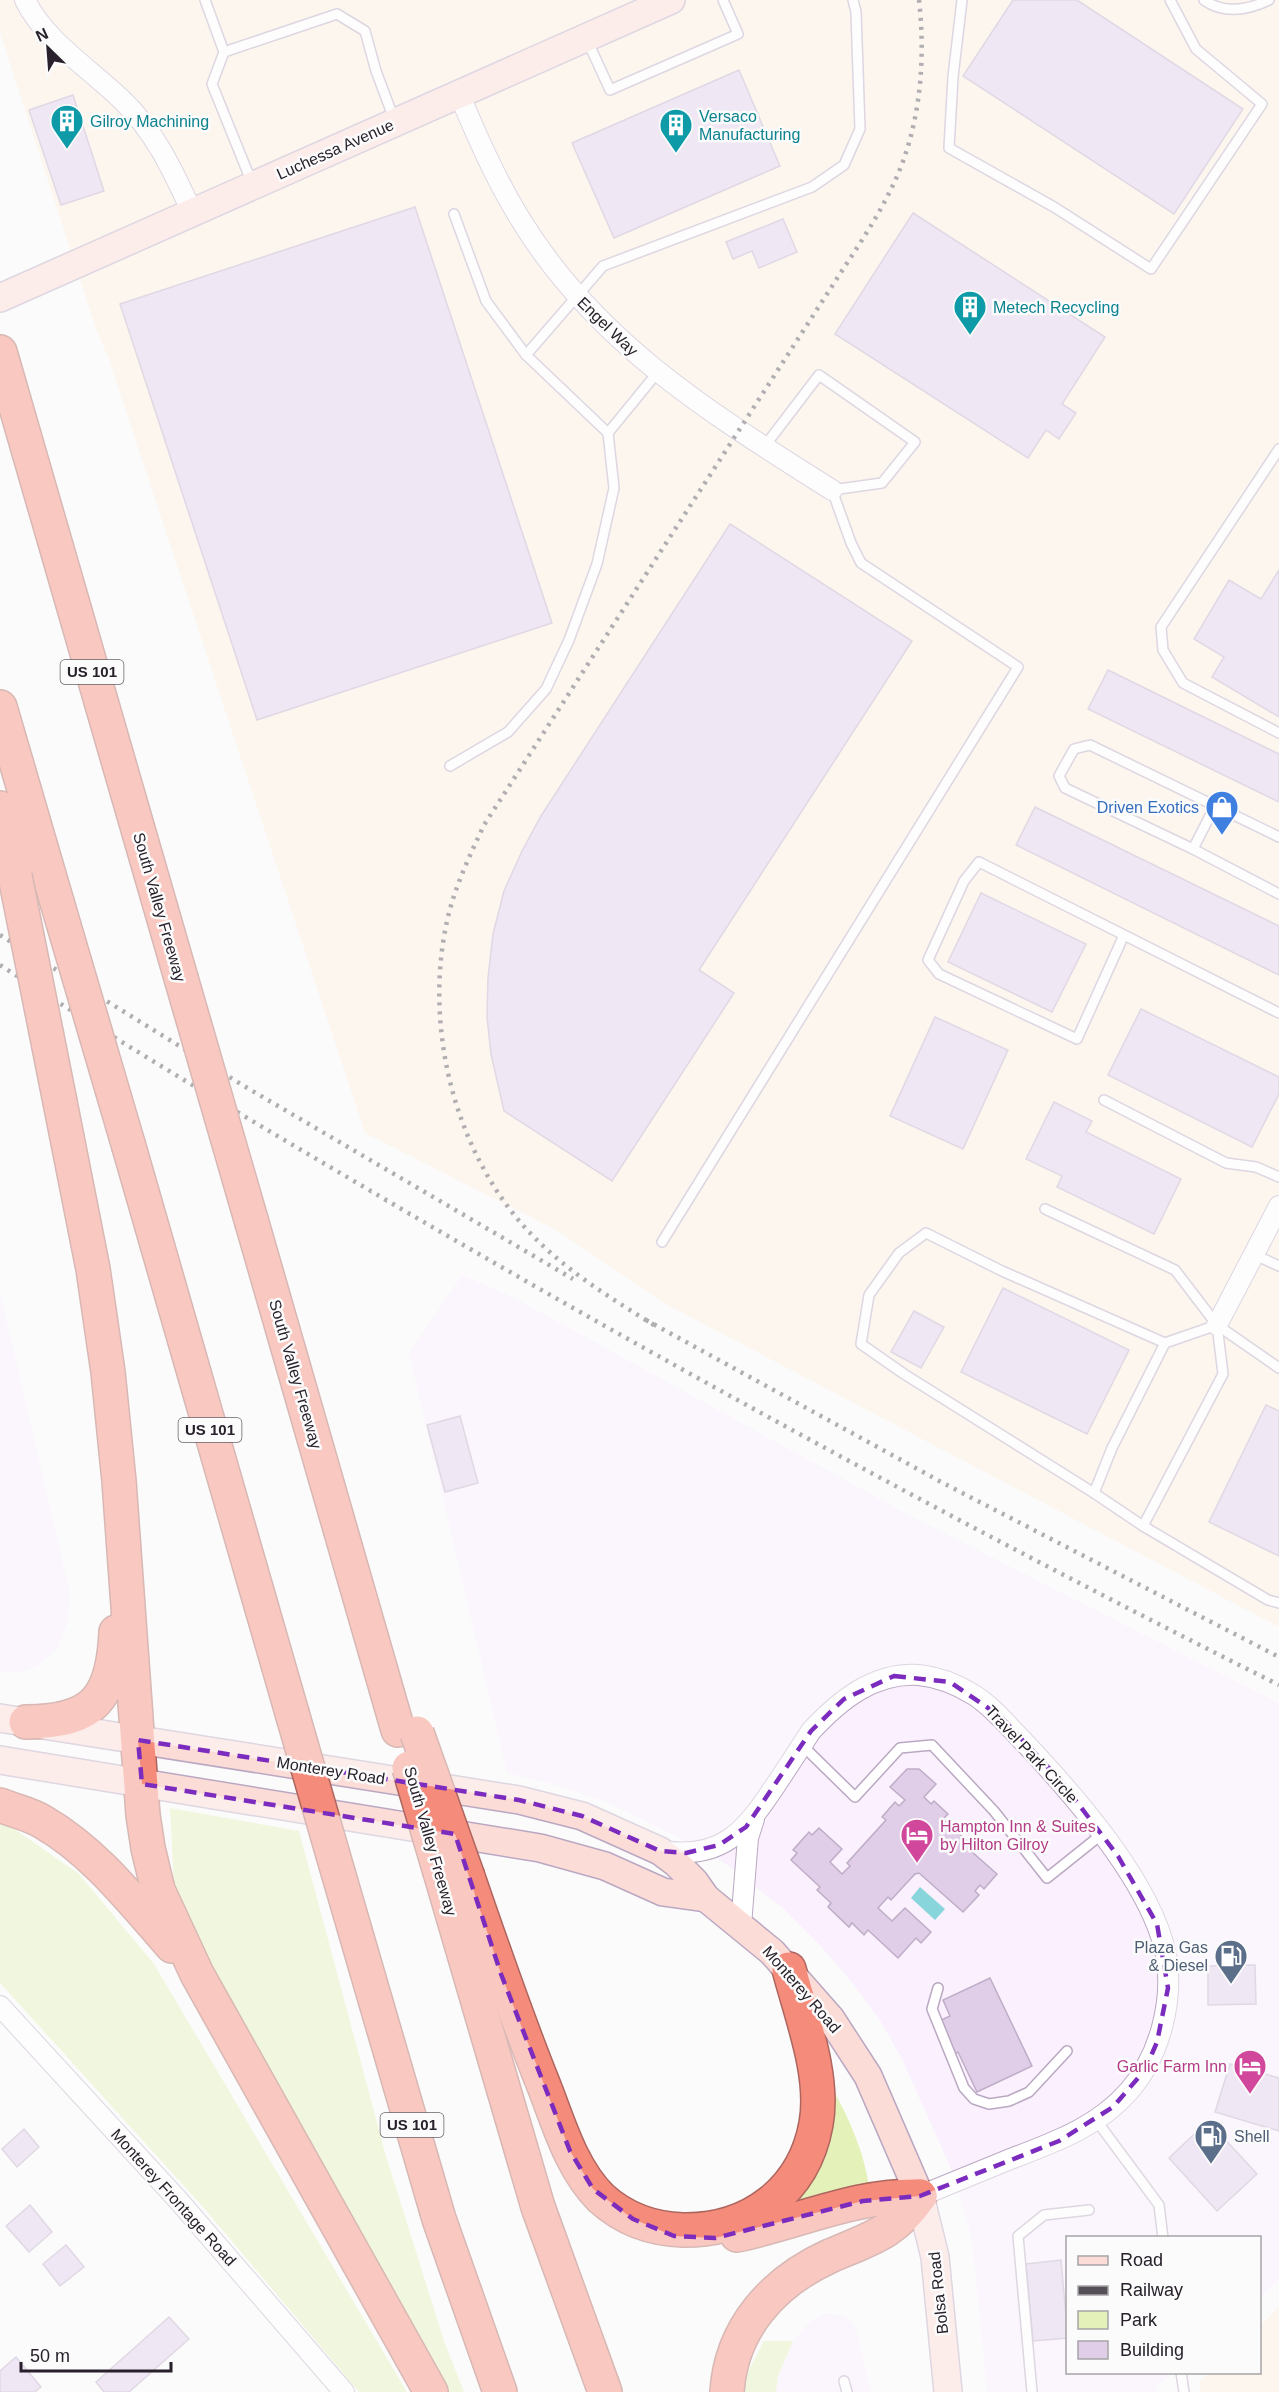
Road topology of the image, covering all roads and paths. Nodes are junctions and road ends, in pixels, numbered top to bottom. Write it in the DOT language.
graph roads {
  1 [pos="25,0"];
  2 [pos="205,0"];
  3 [pos="671,0"];
  4 [pos="723,0"];
  5 [pos="853,0"];
  6 [pos="962,0"];
  7 [pos="1170,0"];
  8 [pos="1204,0"];
  9 [pos="1269,0"];
  10 [pos="586,38"];
  11 [pos="224,52"];
  12 [pos="459,94"];
  13 [pos="395,122"];
  14 [pos="253,185"];
  15 [pos="192,212"];
  16 [pos="454,214"];
  17 [pos="577,297"];
  18 [pos="0,298"];
  19 [pos="526,355"];
  20 [pos="2,358"];
  21 [pos="657,373"];
  22 [pos="608,433"];
  23 [pos="764,447"];
  24 [pos="1279,449"];
  25 [pos="1276,461"];
  26 [pos="832,490"];
  27 [pos="0,706"];
  28 [pos="1279,733"];
  29 [pos="450,766"];
  30 [pos="1215,806"];
  31 [pos="0,808"];
  32 [pos="1279,837"];
  33 [pos="1193,849"];
  34 [pos="1279,894"];
  35 [pos="1125,935"];
  36 [pos="1279,1013"];
  37 [pos="1104,1100"];
  38 [pos="1279,1177"];
  39 [pos="1279,1206"];
  40 [pos="1045,1209"];
  41 [pos="662,1242"];
  42 [pos="1253,1254"];
  43 [pos="1279,1266"];
  44 [pos="1218,1325"];
  45 [pos="1165,1343"];
  46 [pos="1279,1368"];
  47 [pos="108,1372"];
  48 [pos="1094,1493"];
  49 [pos="1143,1526"];
  50 [pos="1279,1603"];
  51 [pos="13,1720"];
  52 [pos="138,1740"];
  53 [pos="801,1745"];
  54 [pos="0,1760"];
  55 [pos="141,1784"];
  56 [pos="0,1805"];
  57 [pos="753,1819"];
  58 [pos="1102,1834"];
  59 [pos="660,1851"];
  60 [pos="454,1875"];
  61 [pos="706,1898"];
  62 [pos="741,1925"];
  63 [pos="789,1969"];
  64 [pos="197,1974"];
  65 [pos="938,1988"];
  66 [pos="0,2006"];
  67 [pos="1067,2051"];
  68 [pos="1096,2120"];
  69 [pos="920,2196"];
  70 [pos="1089,2210"];
  71 [pos="642,2223"];
  72 [pos="1163,2236"];
  73 [pos="1181,2374"];
  74 [pos="844,2381"];
  75 [pos="344,2392"];
  76 [pos="431,2392"];
  77 [pos="500,2392"];
  78 [pos="605,2392"];
  79 [pos="727,2392"];
  80 [pos="847,2392"];
  81 [pos="948,2392"];
  82 [pos="1032,2392"];
  83 [pos="1184,2392"];
  1 -- 15 [label="street"];
  2 -- 11 [label="lane"];
  3 -- 10 [label="main road, Luchessa Avenue"];
  4 -- 10 [label="lane"];
  5 -- 17 [label="lane"];
  6 -- 7 [label="lane"];
  8 -- 9 [label="lane"];
  10 -- 12 [label="main road, Luchessa Avenue"];
  11 -- 13 [label="lane"];
  11 -- 14 [label="lane"];
  12 -- 13 [label="main road, Luchessa Avenue"];
  12 -- 17 [label="street, Engel Way"];
  13 -- 14 [label="main road, Luchessa Avenue"];
  14 -- 15 [label="main road, Luchessa Avenue"];
  15 -- 18 [label="main road, Luchessa Avenue"];
  16 -- 19 [label="lane"];
  17 -- 19 [label="lane"];
  17 -- 21 [label="street, Engel Way"];
  19 -- 22 [label="lane"];
  20 -- 60 [label="highway, South Valley Freeway / US 101, bridge"];
  21 -- 22 [label="lane"];
  21 -- 23 [label="street, Engel Way"];
  22 -- 29 [label="lane"];
  23 -- 26 [label="street, Engel Way"];
  23 -- 26 [label="lane"];
  24 -- 25 [label="lane"];
  25 -- 28 [label="lane"];
  26 -- 41 [label="lane"];
  27 -- 77 [label="highway, US 101, bridge"];
  30 -- 32 [label="lane"];
  30 -- 33 [label="lane"];
  30 -- 33 [label="lane"];
  31 -- 47 [label="highway, bridge"];
  33 -- 34 [label="lane"];
  35 -- 35 [label="lane"];
  35 -- 36 [label="lane"];
  37 -- 38 [label="lane"];
  39 -- 42 [label="street"];
  40 -- 44 [label="lane"];
  42 -- 43 [label="lane"];
  42 -- 44 [label="street"];
  44 -- 45 [label="lane"];
  44 -- 46 [label="lane"];
  44 -- 49 [label="lane"];
  45 -- 48 [label="lane"];
  45 -- 48 [label="lane"];
  47 -- 51 [label="highway"];
  47 -- 52 [label="highway"];
  48 -- 49 [label="lane"];
  49 -- 50 [label="lane"];
  51 -- 52 [label="main road, Monterey Road"];
  52 -- 55 [label="highway"];
  52 -- 59 [label="main road, Monterey Road"];
  53 -- 57 [label="street, Travel Park Circle"];
  53 -- 58 [label="street, Travel Park Circle"];
  53 -- 58 [label="lane"];
  54 -- 55 [label="main road, Monterey Road"];
  55 -- 61 [label="main road, Monterey Road"];
  55 -- 64 [label="highway"];
  56 -- 64 [label="highway"];
  57 -- 59 [label="street, Travel Park Circle"];
  57 -- 62 [label="street, Travel Park Circle"];
  58 -- 68 [label="street, Travel Park Circle"];
  59 -- 61 [label="main road, Monterey Road"];
  60 -- 71 [label="highway"];
  60 -- 78 [label="highway, South Valley Freeway / US 101"];
  61 -- 62 [label="main road, Monterey Road"];
  62 -- 63 [label="main road, Monterey Road"];
  63 -- 69 [label="main road, Monterey Road"];
  63 -- 71 [label="highway"];
  64 -- 76 [label="highway"];
  65 -- 67 [label="lane"];
  66 -- 75 [label="street, Monterey Frontage Road"];
  68 -- 69 [label="street, Travel Park Circle"];
  68 -- 72 [label="lane"];
  69 -- 71 [label="highway"];
  69 -- 79 [label="highway"];
  69 -- 81 [label="main road, Bolsa Road"];
  70 -- 82 [label="lane"];
  73 -- 83 [label="lane"];
  74 -- 80 [label="lane"];
}
